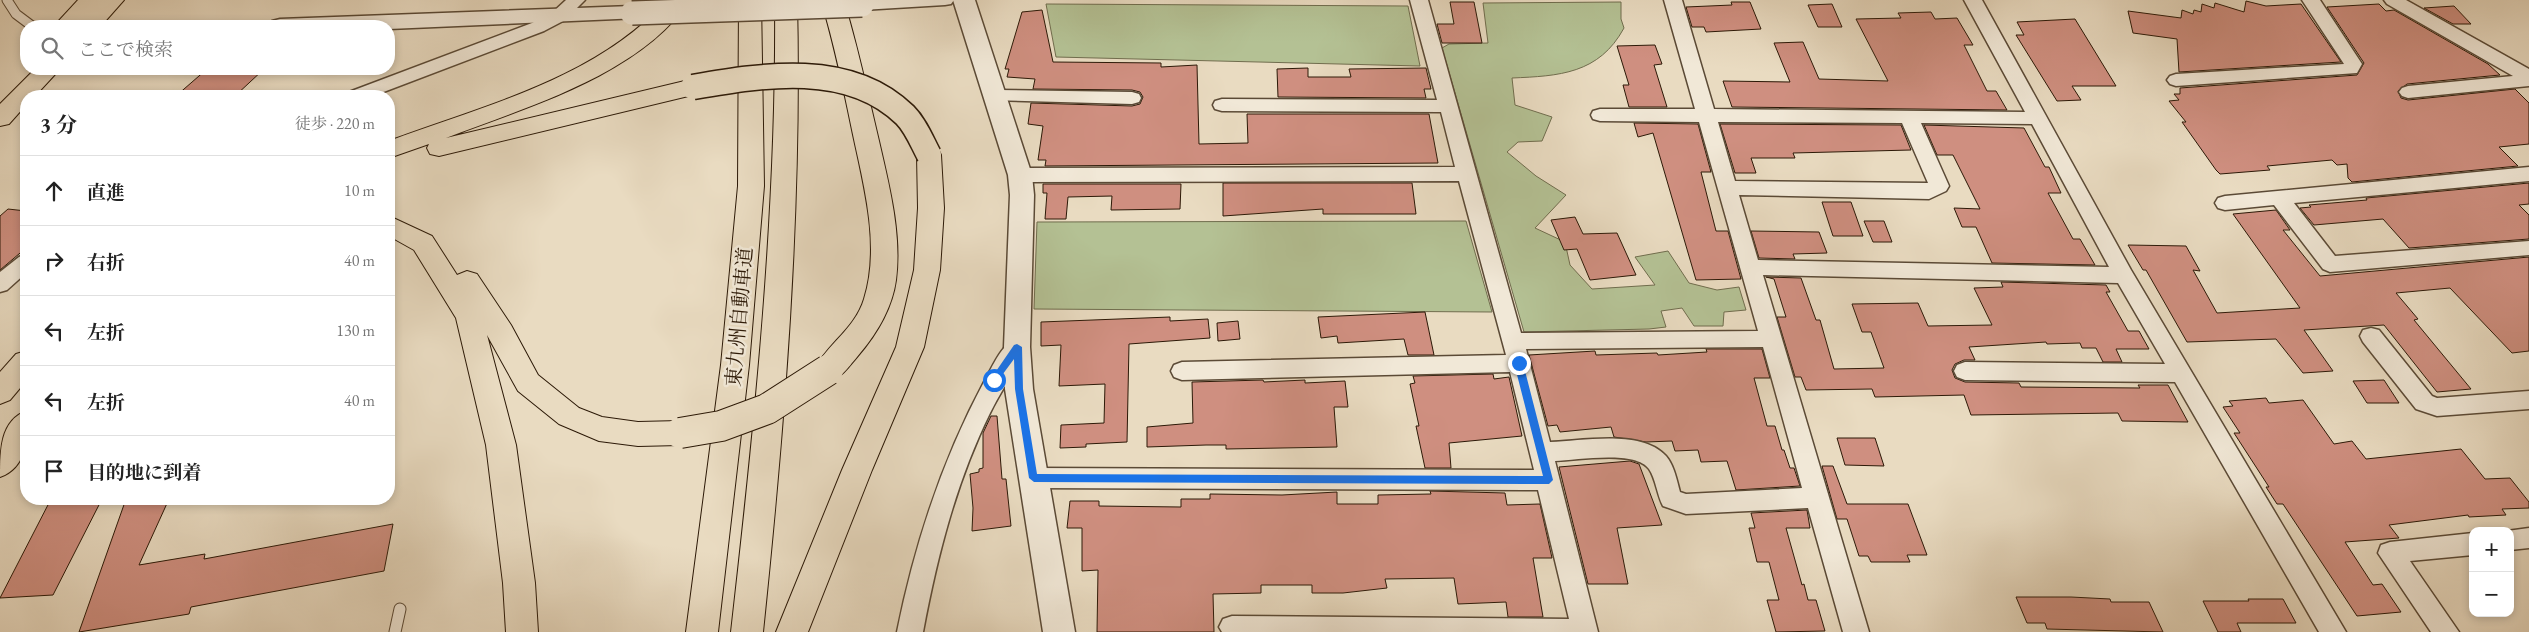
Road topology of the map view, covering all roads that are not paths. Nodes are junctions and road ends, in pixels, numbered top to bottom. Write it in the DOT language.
graph roads {
  1 [pos="7,0"];
  2 [pos="91,0"];
  3 [pos="113,0"];
  4 [pos="576,0"];
  5 [pos="679,0"];
  6 [pos="750,0"];
  7 [pos="786,0"];
  8 [pos="832,0"];
  9 [pos="944,0"];
  10 [pos="964,0"];
  11 [pos="1419,0"];
  12 [pos="1673,0"];
  13 [pos="1973,0"];
  14 [pos="2311,0"];
  15 [pos="2392,0"];
  16 [pos="862,5"];
  17 [pos="558,16"];
  18 [pos="24,20"];
  19 [pos="71,20"];
  20 [pos="94,20"];
  21 [pos="395,22"];
  22 [pos="20,72"];
  23 [pos="42,75"];
  24 [pos="2529,78"];
  25 [pos="2176,80"];
  26 [pos="27,90"];
  27 [pos="372,90"];
  28 [pos="2408,92"];
  29 [pos="0,93"];
  30 [pos="996,96"];
  31 [pos="20,98"];
  32 [pos="1132,98"];
  33 [pos="1222,105"];
  34 [pos="1446,106"];
  35 [pos="1600,114"];
  36 [pos="1706,115"];
  37 [pos="1909,117"];
  38 [pos="0,118"];
  39 [pos="2038,118"];
  40 [pos="395,148"];
  41 [pos="395,160"];
  42 [pos="1466,174"];
  43 [pos="2529,174"];
  44 [pos="1020,175"];
  45 [pos="1727,188"];
  46 [pos="2278,197"];
  47 [pos="2225,203"];
  48 [pos="395,228"];
  49 [pos="423,243"];
  50 [pos="2529,248"];
  51 [pos="20,267"];
  52 [pos="1750,267"];
  53 [pos="2124,275"];
  54 [pos="0,284"];
  55 [pos="2371,336"];
  56 [pos="1771,339"];
  57 [pos="1512,341"];
  58 [pos="1017,347"];
  59 [pos="1519,363"];
  60 [pos="20,369"];
  61 [pos="1182,371"];
  62 [pos="1965,371"];
  63 [pos="2182,373"];
  64 [pos="0,392"];
  65 [pos="2529,400"];
  66 [pos="20,432"];
  67 [pos="1542,452"];
  68 [pos="0,464"];
  69 [pos="1034,478"];
  70 [pos="1549,480"];
  71 [pos="1817,497"];
  72 [pos="2529,538"];
  73 [pos="2514,540"];
  74 [pos="2469,544"];
  75 [pos="400,609"];
  76 [pos="1232,627"];
  77 [pos="395,632"];
  78 [pos="522,632"];
  79 [pos="702,632"];
  80 [pos="747,632"];
  81 [pos="792,632"];
  82 [pos="910,632"];
  83 [pos="1059,632"];
  84 [pos="1585,632"];
  85 [pos="1856,632"];
  86 [pos="2333,632"];
  87 [pos="2446,632"];
  1 -- 18 [label="lane"];
  2 -- 19 [label="main road"];
  3 -- 20 [label="main road"];
  4 -- 17 [label="street"];
  5 -- 40 [label="main road"];
  6 -- 79 [label="main road, 東九州自動車道"];
  7 -- 80 [label="main road, 東九州自動車道"];
  8 -- 49 [label="main road, bridge"];
  9 -- 16 [label="street"];
  10 -- 30 [label="street"];
  11 -- 34 [label="street"];
  12 -- 36 [label="street"];
  13 -- 39 [label="street"];
  14 -- 25 [label="street"];
  15 -- 24 [label="street"];
  16 -- 17 [label="street, bridge"];
  17 -- 21 [label="street"];
  17 -- 27 [label="street"];
  22 -- 29 [label="main road"];
  23 -- 26 [label="main road"];
  24 -- 28 [label="street"];
  30 -- 32 [label="street"];
  30 -- 44 [label="street"];
  31 -- 38 [label="main road"];
  33 -- 34 [label="street"];
  34 -- 42 [label="street"];
  35 -- 36 [label="street"];
  36 -- 37 [label="street"];
  36 -- 45 [label="street"];
  37 -- 39 [label="street"];
  37 -- 45 [label="street"];
  39 -- 53 [label="street"];
  41 -- 81 [label="main road, bridge"];
  42 -- 44 [label="street"];
  42 -- 57 [label="street"];
  43 -- 46 [label="street"];
  44 -- 58 [label="street"];
  45 -- 52 [label="street"];
  46 -- 47 [label="street"];
  46 -- 50 [label="street"];
  48 -- 49 [label="main road"];
  49 -- 78 [label="main road"];
  51 -- 54 [label="street"];
  52 -- 53 [label="street"];
  52 -- 56 [label="street"];
  53 -- 63 [label="street"];
  55 -- 65 [label="street"];
  56 -- 57 [label="street"];
  56 -- 71 [label="street"];
  57 -- 59 [label="street"];
  58 -- 69 [label="street"];
  58 -- 82 [label="street"];
  59 -- 61 [label="street"];
  59 -- 67 [label="street"];
  60 -- 64 [label="main road"];
  62 -- 63 [label="street"];
  63 -- 86 [label="street"];
  66 -- 68 [label="main road"];
  67 -- 70 [label="street"];
  67 -- 71 [label="street"];
  69 -- 70 [label="street"];
  69 -- 83 [label="street"];
  70 -- 84 [label="street"];
  71 -- 85 [label="street"];
  72 -- 73 [label="street"];
  74 -- 87 [label="street"];
  75 -- 77 [label="lane"];
  76 -- 84 [label="street"];
}
